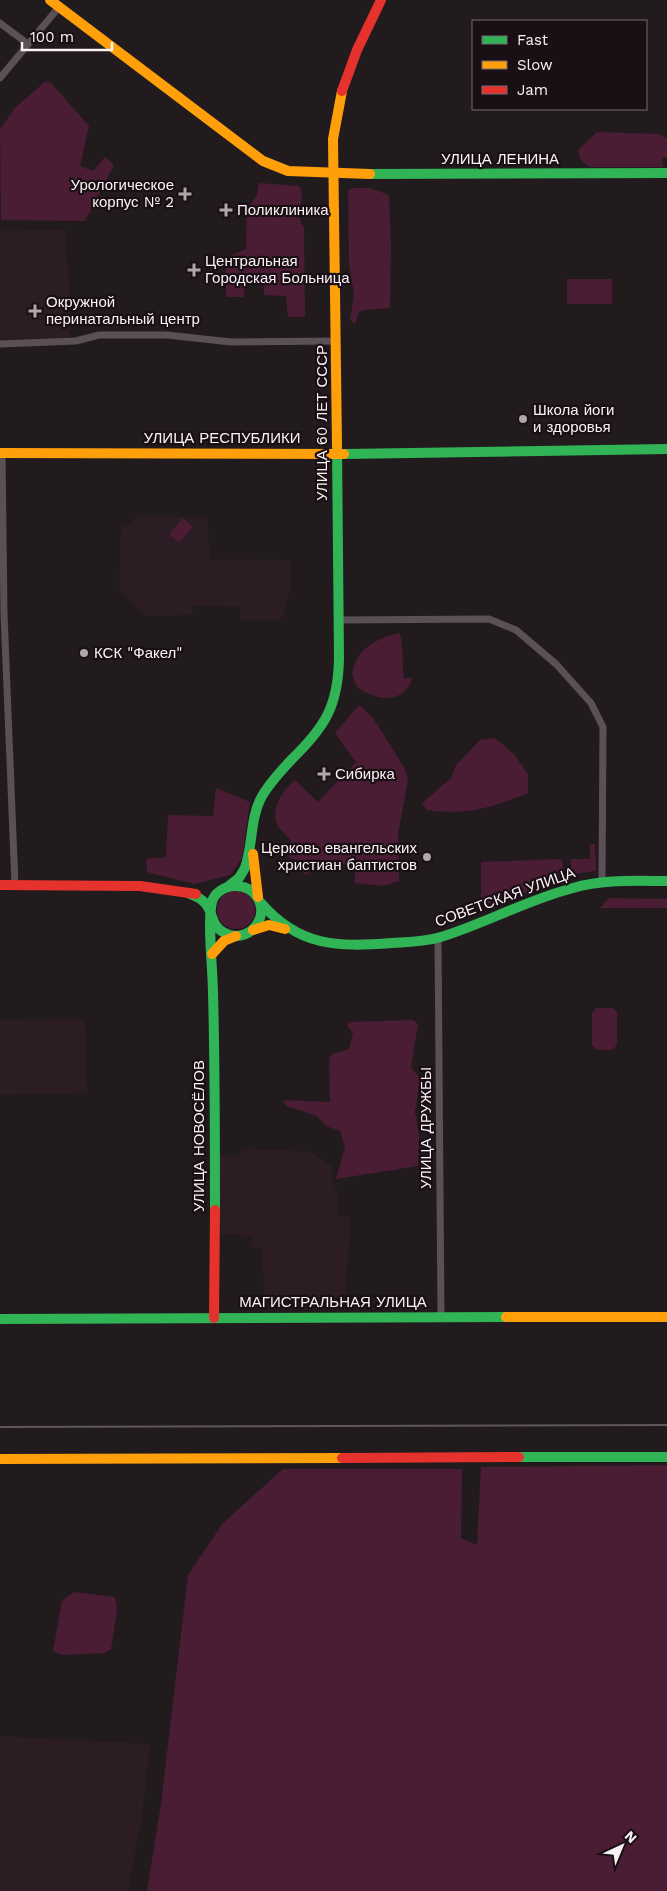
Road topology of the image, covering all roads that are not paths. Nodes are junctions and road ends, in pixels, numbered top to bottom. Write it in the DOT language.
graph roads {
  1 [pos="381,0"];
  2 [pos="55,3"];
  3 [pos="0,23"];
  4 [pos="28,44"];
  5 [pos="0,78"];
  6 [pos="667,173"];
  7 [pos="334,174"];
  8 [pos="336,341"];
  9 [pos="0,344"];
  10 [pos="667,449"];
  11 [pos="1,453"];
  12 [pos="337,454"];
  13 [pos="339,620"];
  14 [pos="252,840"];
  15 [pos="667,881"];
  16 [pos="602,882"];
  17 [pos="0,885"];
  18 [pos="15,885"];
  19 [pos="230,886"];
  20 [pos="219,891"];
  21 [pos="190,894"];
  22 [pos="259,900"];
  23 [pos="211,914"];
  24 [pos="295,933"];
  25 [pos="244,934"];
  26 [pos="438,938"];
  27 [pos="212,954"];
  28 [pos="667,1316"];
  29 [pos="441,1317"];
  30 [pos="214,1318"];
  31 [pos="0,1319"];
  32 [pos="667,1457"];
  33 [pos="0,1459"];
  1 -- 7 [label="main road, УЛИЦА 60 ЛЕТ СССР"];
  2 -- 4 [label="street"];
  2 -- 7 [label="main road, УЛИЦА ЛЕНИНА"];
  3 -- 4 [label="street"];
  4 -- 5 [label="street"];
  6 -- 7 [label="main road, УЛИЦА ЛЕНИНА"];
  7 -- 8 [label="main road, УЛИЦА 60 ЛЕТ СССР"];
  8 -- 9 [label="street"];
  8 -- 12 [label="main road, УЛИЦА 60 ЛЕТ СССР"];
  10 -- 12 [label="main road, УЛИЦА РЕСПУБЛИКИ"];
  11 -- 12 [label="main road, УЛИЦА РЕСПУБЛИКИ"];
  11 -- 18 [label="street"];
  12 -- 13 [label="main road, УЛИЦА 60 ЛЕТ СССР"];
  13 -- 14 [label="main road, УЛИЦА 60 ЛЕТ СССР"];
  13 -- 16 [label="street"];
  14 -- 19 [label="main road"];
  14 -- 22 [label="main road"];
  15 -- 16 [label="main road, СОВЕТСКАЯ УЛИЦА"];
  16 -- 26 [label="main road, СОВЕТСКАЯ УЛИЦА"];
  17 -- 18 [label="main road"];
  18 -- 21 [label="main road"];
  19 -- 20 [label="main road"];
  19 -- 22 [label="main road"];
  20 -- 21 [label="main road"];
  20 -- 23 [label="main road"];
  21 -- 23 [label="main road"];
  22 -- 24 [label="main road"];
  22 -- 25 [label="main road"];
  23 -- 25 [label="main road"];
  23 -- 27 [label="main road, УЛИЦА НОВОСЁЛОВ"];
  24 -- 25 [label="main road"];
  24 -- 26 [label="main road, СОВЕТСКАЯ УЛИЦА"];
  25 -- 27 [label="main road"];
  26 -- 29 [label="street, УЛИЦА ДРУЖБЫ"];
  27 -- 30 [label="main road, УЛИЦА НОВОСЁЛОВ"];
  28 -- 29 [label="main road, МАГИСТРАЛЬНАЯ УЛИЦА"];
  29 -- 30 [label="main road, МАГИСТРАЛЬНАЯ УЛИЦА"];
  30 -- 31 [label="main road, МАГИСТРАЛЬНАЯ УЛИЦА"];
  32 -- 33 [label="main road"];
}
